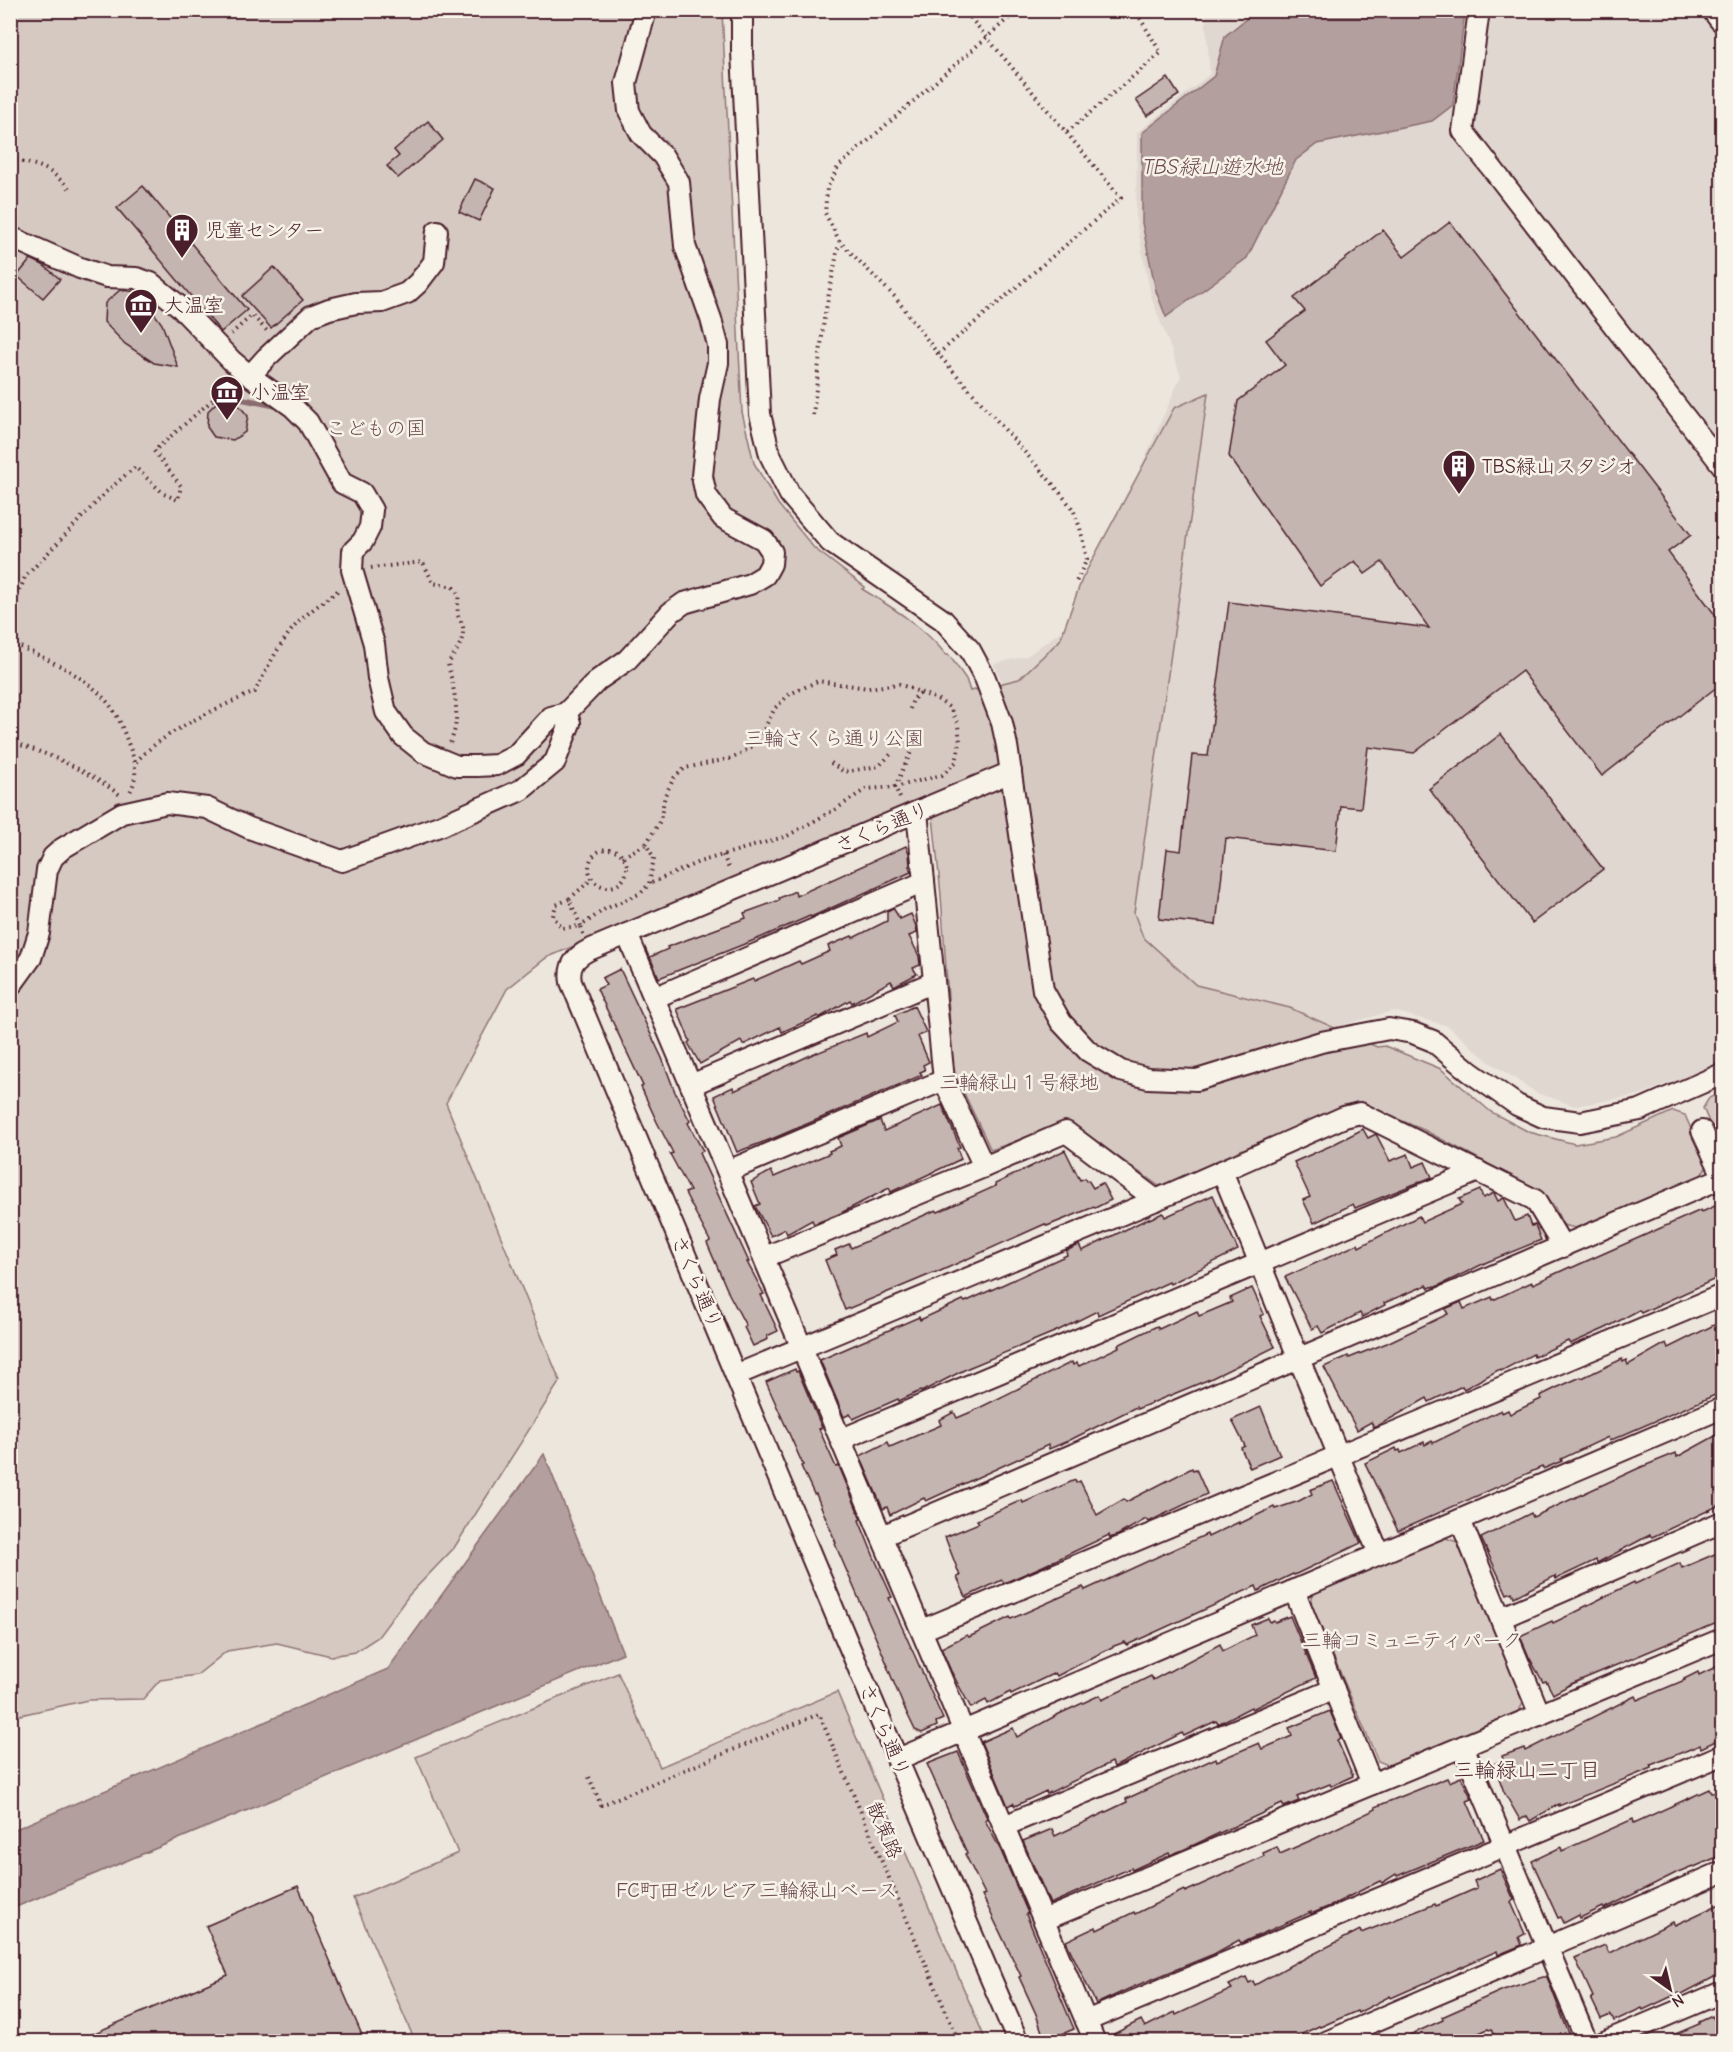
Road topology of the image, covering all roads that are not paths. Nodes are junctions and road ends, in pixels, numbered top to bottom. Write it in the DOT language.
graph roads {
  1 [pos="646,10"];
  2 [pos="742,10"];
  3 [pos="1479,10"];
  4 [pos="1716,10"];
  5 [pos="1722,18"];
  6 [pos="437,231"];
  7 [pos="10,237"];
  8 [pos="250,376"];
  9 [pos="1722,465"];
  10 [pos="566,713"];
  11 [pos="1011,772"];
  12 [pos="917,812"];
  13 [pos="924,882"];
  14 [pos="627,934"];
  15 [pos="934,982"];
  16 [pos="10,987"];
  17 [pos="654,998"];
  18 [pos="1722,1074"];
  19 [pos="944,1080"];
  20 [pos="691,1085"];
  21 [pos="1702,1131"];
  22 [pos="984,1167"];
  23 [pos="728,1171"];
  24 [pos="1222,1171"];
  25 [pos="1478,1171"];
  26 [pos="1722,1176"];
  27 [pos="1156,1200"];
  28 [pos="1563,1246"];
  29 [pos="765,1257"];
  30 [pos="1260,1263"];
  31 [pos="1722,1295"];
  32 [pos="803,1348"];
  33 [pos="1299,1359"];
  34 [pos="736,1375"];
  35 [pos="1722,1408"];
  36 [pos="842,1439"];
  37 [pos="1339,1456"];
  38 [pos="1460,1520"];
  39 [pos="1722,1522"];
  40 [pos="882,1536"];
  41 [pos="1379,1554"];
  42 [pos="1294,1590"];
  43 [pos="1501,1618"];
  44 [pos="922,1630"];
  45 [pos="1722,1639"];
  46 [pos="1334,1689"];
  47 [pos="1540,1715"];
  48 [pos="964,1730"];
  49 [pos="1464,1746"];
  50 [pos="1722,1755"];
  51 [pos="898,1759"];
  52 [pos="1372,1784"];
  53 [pos="1004,1826"];
  54 [pos="1505,1846"];
  55 [pos="1722,1872"];
  56 [pos="1044,1920"];
  57 [pos="1547,1947"];
  58 [pos="1722,1992"];
  59 [pos="1086,2021"];
  60 [pos="1018,2042"];
  61 [pos="1095,2042"];
  62 [pos="1326,2042"];
  63 [pos="1587,2042"];
  64 [pos="1604,2042"];
  1 -- 10 [label="street"];
  2 -- 11 [label="street"];
  3 -- 9 [label="street"];
  4 -- 5 [label="main road"];
  6 -- 8 [label="street"];
  7 -- 8 [label="street"];
  8 -- 10 [label="street"];
  10 -- 16 [label="street"];
  11 -- 12 [label="street, さくら通り"];
  11 -- 18 [label="street"];
  12 -- 13 [label="street"];
  12 -- 14 [label="street, さくら通り"];
  13 -- 15 [label="street"];
  13 -- 17 [label="street"];
  14 -- 17 [label="street"];
  14 -- 34 [label="street, さくら通り"];
  15 -- 19 [label="street"];
  15 -- 20 [label="street"];
  17 -- 20 [label="street"];
  19 -- 22 [label="street"];
  19 -- 23 [label="street"];
  20 -- 23 [label="street"];
  21 -- 26 [label="street"];
  22 -- 27 [label="street"];
  22 -- 29 [label="street"];
  23 -- 29 [label="street"];
  24 -- 25 [label="street"];
  24 -- 27 [label="street"];
  24 -- 30 [label="street"];
  25 -- 28 [label="street"];
  25 -- 30 [label="street"];
  26 -- 28 [label="street"];
  27 -- 32 [label="street"];
  28 -- 33 [label="street"];
  29 -- 32 [label="street"];
  30 -- 33 [label="street"];
  30 -- 36 [label="street"];
  31 -- 37 [label="street"];
  32 -- 34 [label="street"];
  32 -- 36 [label="street"];
  33 -- 37 [label="street"];
  33 -- 40 [label="street"];
  34 -- 51 [label="street, さくら通り"];
  35 -- 38 [label="street"];
  36 -- 40 [label="street"];
  37 -- 41 [label="street"];
  37 -- 44 [label="street"];
  38 -- 41 [label="street"];
  38 -- 43 [label="street"];
  39 -- 43 [label="street"];
  40 -- 44 [label="street"];
  41 -- 42 [label="street"];
  42 -- 46 [label="street"];
  42 -- 48 [label="street"];
  43 -- 47 [label="street"];
  44 -- 48 [label="street"];
  45 -- 47 [label="street"];
  46 -- 52 [label="street"];
  46 -- 53 [label="street"];
  47 -- 49 [label="street"];
  48 -- 51 [label="street"];
  48 -- 53 [label="street"];
  49 -- 52 [label="street"];
  49 -- 54 [label="street"];
  50 -- 54 [label="street"];
  51 -- 60 [label="street, さくら通り"];
  52 -- 56 [label="street"];
  53 -- 56 [label="street"];
  54 -- 57 [label="street"];
  54 -- 59 [label="street"];
  55 -- 57 [label="street"];
  56 -- 59 [label="street"];
  57 -- 62 [label="street"];
  57 -- 63 [label="street"];
  58 -- 64 [label="street"];
  59 -- 61 [label="street"];
}
